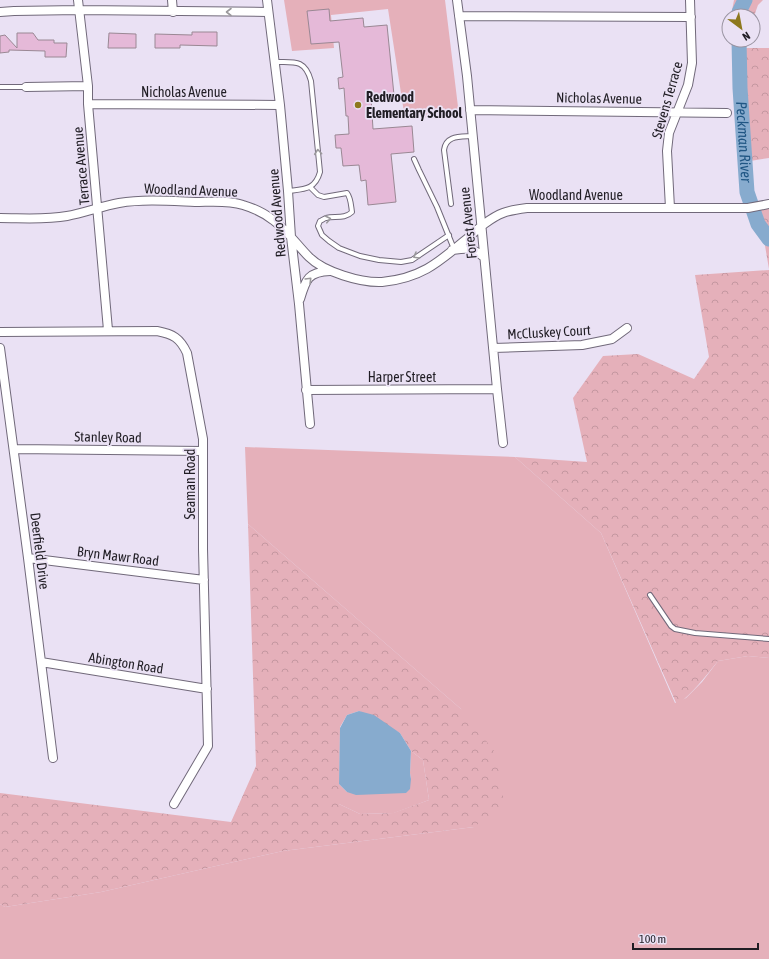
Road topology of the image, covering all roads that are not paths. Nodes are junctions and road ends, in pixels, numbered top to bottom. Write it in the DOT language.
graph roads {
  1 [pos="78,0"];
  2 [pos="172,0"];
  3 [pos="267,0"];
  4 [pos="457,0"];
  5 [pos="690,0"];
  6 [pos="79,10"];
  7 [pos="0,12"];
  8 [pos="173,12"];
  9 [pos="268,12"];
  10 [pos="459,16"];
  11 [pos="691,17"];
  12 [pos="274,62"];
  13 [pos="88,86"];
  14 [pos="0,87"];
  15 [pos="26,87"];
  16 [pos="88,104"];
  17 [pos="280,106"];
  18 [pos="470,110"];
  19 [pos="677,112"];
  20 [pos="727,112"];
  21 [pos="473,136"];
  22 [pos="414,160"];
  23 [pos="310,187"];
  24 [pos="288,191"];
  25 [pos="452,204"];
  26 [pos="769,204"];
  27 [pos="97,208"];
  28 [pos="670,208"];
  29 [pos="0,218"];
  30 [pos="481,226"];
  31 [pos="448,235"];
  32 [pos="291,237"];
  33 [pos="453,250"];
  34 [pos="484,257"];
  35 [pos="333,271"];
  36 [pos="299,304"];
  37 [pos="627,328"];
  38 [pos="108,330"];
  39 [pos="0,332"];
  40 [pos="0,348"];
  41 [pos="494,348"];
  42 [pos="306,390"];
  43 [pos="497,390"];
  44 [pos="310,424"];
  45 [pos="503,443"];
  46 [pos="14,449"];
  47 [pos="203,451"];
  48 [pos="28,558"];
  49 [pos="204,580"];
  50 [pos="650,595"];
  51 [pos="769,640"];
  52 [pos="41,662"];
  53 [pos="207,689"];
  54 [pos="53,758"];
  55 [pos="174,804"];
  1 -- 6 [label="street, Terrace Avenue"];
  2 -- 8 [label="street"];
  3 -- 9 [label="street, Redwood Avenue"];
  4 -- 10 [label="street, Forest Avenue"];
  5 -- 11 [label="street, Stevens Terrace"];
  6 -- 7 [label="street"];
  6 -- 8 [label="street"];
  6 -- 13 [label="street, Terrace Avenue"];
  9 -- 8 [label="street, one-way"];
  9 -- 12 [label="street, Redwood Avenue"];
  10 -- 11 [label="street"];
  10 -- 18 [label="street, Forest Avenue"];
  11 -- 19 [label="street, Stevens Terrace"];
  12 -- 17 [label="street, Redwood Avenue"];
  23 -- 12 [label="lane, one-way"];
  13 -- 15 [label="street"];
  13 -- 16 [label="street, Terrace Avenue"];
  14 -- 15 [label="lane"];
  16 -- 17 [label="street, Nicholas Avenue"];
  16 -- 27 [label="street, Terrace Avenue"];
  17 -- 24 [label="street, Redwood Avenue"];
  18 -- 19 [label="street, Nicholas Avenue"];
  18 -- 21 [label="street, Forest Avenue"];
  19 -- 20 [label="street, Nicholas Avenue"];
  19 -- 28 [label="street, Stevens Terrace"];
  21 -- 25 [label="lane"];
  21 -- 30 [label="street, Forest Avenue"];
  22 -- 31 [label="lane"];
  23 -- 24 [label="lane"];
  31 -- 23 [label="lane, one-way"];
  24 -- 32 [label="street, Redwood Avenue"];
  26 -- 28 [label="street, Woodland Avenue"];
  27 -- 29 [label="street, Woodland Avenue"];
  27 -- 32 [label="street, Woodland Avenue"];
  27 -- 38 [label="street, Terrace Avenue"];
  28 -- 30 [label="street, Woodland Avenue"];
  30 -- 33 [label="street, Woodland Avenue"];
  30 -- 34 [label="street, Forest Avenue"];
  31 -- 33 [label="lane"];
  32 -- 35 [label="street, Woodland Avenue"];
  32 -- 36 [label="street, Redwood Avenue"];
  33 -- 34 [label="street"];
  33 -- 35 [label="street, Woodland Avenue"];
  34 -- 41 [label="street, Forest Avenue"];
  36 -- 35 [label="street, one-way"];
  36 -- 42 [label="street, Redwood Avenue"];
  37 -- 41 [label="street, McCluskey Court"];
  38 -- 39 [label="street, Seaman Road"];
  38 -- 47 [label="street, Seaman Road"];
  40 -- 46 [label="street, Deerfield Drive"];
  41 -- 43 [label="street, Forest Avenue"];
  42 -- 43 [label="street, Harper Street"];
  42 -- 44 [label="street, Redwood Avenue"];
  43 -- 45 [label="street, Forest Avenue"];
  46 -- 47 [label="street, Stanley Road"];
  46 -- 48 [label="street, Deerfield Drive"];
  47 -- 49 [label="street, Seaman Road"];
  48 -- 49 [label="street, Bryn Mawr Road"];
  48 -- 52 [label="street, Deerfield Drive"];
  49 -- 53 [label="street, Seaman Road"];
  50 -- 51 [label="lane"];
  52 -- 53 [label="street, Abington Road"];
  52 -- 54 [label="street, Deerfield Drive"];
  53 -- 55 [label="street, Seaman Road"];
}
